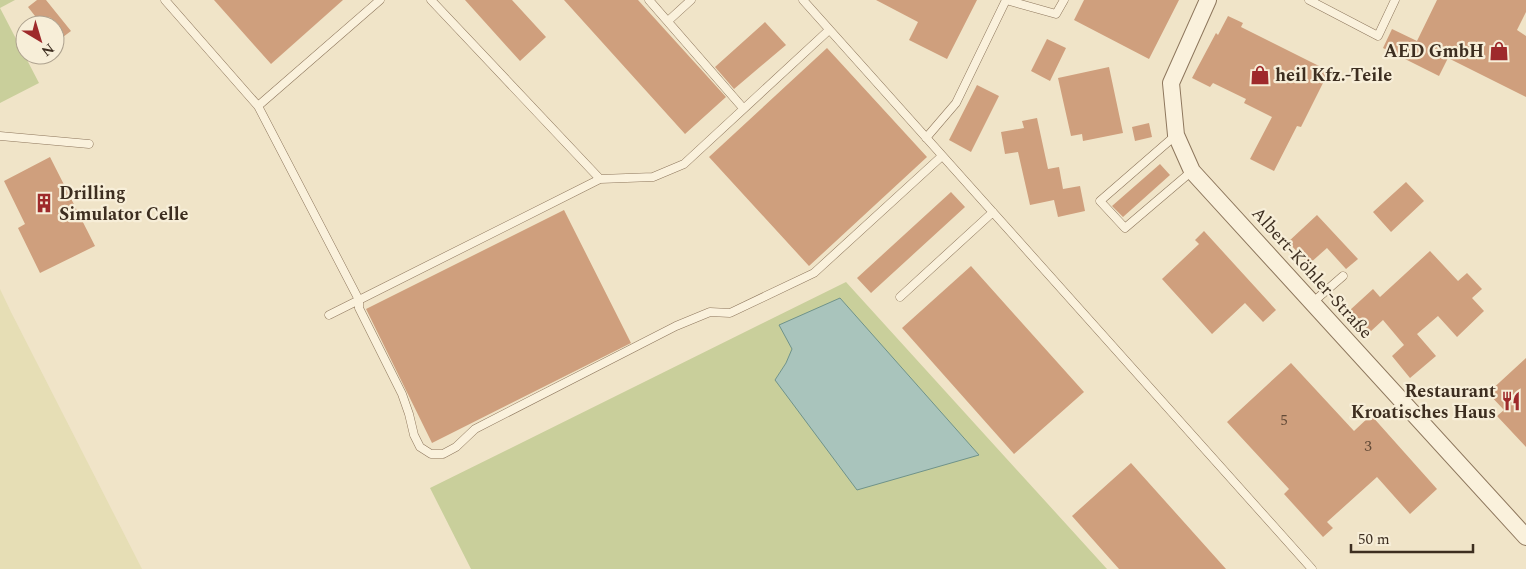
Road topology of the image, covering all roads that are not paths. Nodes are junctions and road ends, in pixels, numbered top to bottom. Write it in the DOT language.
graph roads {
  1 [pos="165,0"];
  2 [pos="380,0"];
  3 [pos="431,0"];
  4 [pos="649,0"];
  5 [pos="691,0"];
  6 [pos="802,0"];
  7 [pos="1006,0"];
  8 [pos="1064,0"];
  9 [pos="1208,0"];
  10 [pos="1309,0"];
  11 [pos="1395,0"];
  12 [pos="1323,3"];
  13 [pos="668,21"];
  14 [pos="829,30"];
  15 [pos="258,106"];
  16 [pos="743,108"];
  17 [pos="1176,135"];
  18 [pos="0,136"];
  19 [pos="926,138"];
  20 [pos="89,144"];
  21 [pos="942,156"];
  22 [pos="1192,171"];
  23 [pos="600,179"];
  24 [pos="992,212"];
  25 [pos="1343,276"];
  26 [pos="900,297"];
  27 [pos="360,300"];
  28 [pos="1312,304"];
  29 [pos="329,315"];
  30 [pos="1526,537"];
  31 [pos="1312,569"];
  1 -- 15 [label="lane"];
  2 -- 15 [label="lane"];
  3 -- 23 [label="lane"];
  4 -- 13 [label="lane"];
  5 -- 13 [label="lane"];
  6 -- 14 [label="lane"];
  7 -- 8 [label="lane"];
  7 -- 19 [label="lane"];
  9 -- 17 [label="street, Albert-Köhler-Straße"];
  10 -- 12 [label="lane"];
  11 -- 12 [label="lane"];
  13 -- 16 [label="lane"];
  14 -- 16 [label="lane"];
  14 -- 19 [label="lane"];
  15 -- 27 [label="lane"];
  16 -- 23 [label="lane"];
  17 -- 22 [label="street, Albert-Köhler-Straße"];
  17 -- 22 [label="lane"];
  18 -- 20 [label="lane"];
  19 -- 21 [label="lane"];
  21 -- 24 [label="lane"];
  21 -- 27 [label="lane"];
  22 -- 28 [label="street, Albert-Köhler-Straße"];
  23 -- 27 [label="lane"];
  24 -- 26 [label="lane"];
  24 -- 31 [label="lane"];
  25 -- 28 [label="lane"];
  27 -- 29 [label="lane"];
  28 -- 30 [label="street, Albert-Köhler-Straße"];
}
